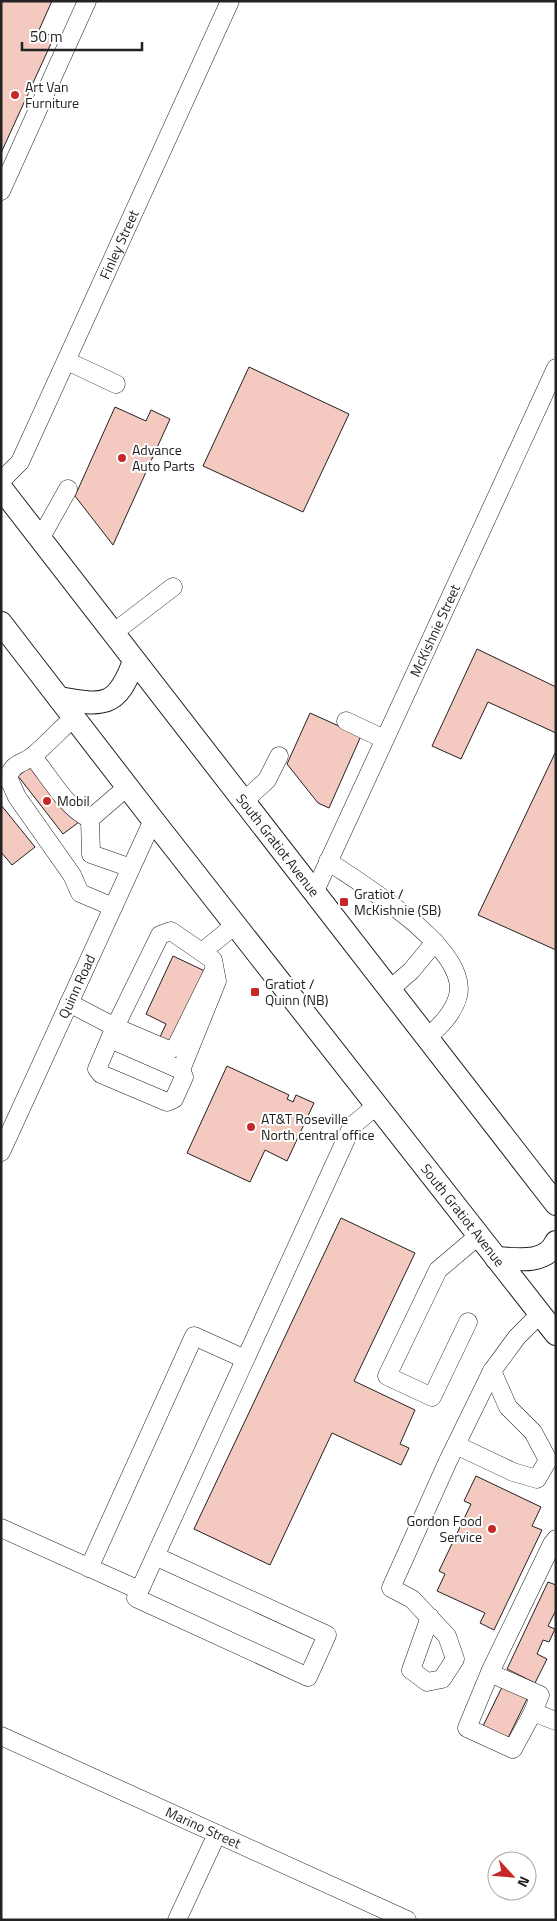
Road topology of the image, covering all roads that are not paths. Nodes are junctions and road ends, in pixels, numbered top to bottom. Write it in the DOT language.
graph roads {
  1 [pos="87,1"];
  2 [pos="230,1"];
  3 [pos="1,191"];
  4 [pos="67,361"];
  5 [pos="556,368"];
  6 [pos="116,384"];
  7 [pos="1,481"];
  8 [pos="1,488"];
  9 [pos="68,488"];
  10 [pos="40,539"];
  11 [pos="173,587"];
  12 [pos="1,623"];
  13 [pos="113,633"];
  14 [pos="134,661"];
  15 [pos="59,698"];
  16 [pos="74,717"];
  17 [pos="346,722"];
  18 [pos="384,739"];
  19 [pos="279,756"];
  20 [pos="32,757"];
  21 [pos="127,787"];
  22 [pos="243,802"];
  23 [pos="90,819"];
  24 [pos="153,820"];
  25 [pos="91,854"];
  26 [pos="328,861"];
  27 [pos="131,868"];
  28 [pos="72,875"];
  29 [pos="314,893"];
  30 [pos="114,907"];
  31 [pos="235,926"];
  32 [pos="435,942"];
  33 [pos="202,952"];
  34 [pos="214,970"];
  35 [pos="389,990"];
  36 [pos="70,1003"];
  37 [pos="112,1033"];
  38 [pos="427,1038"];
  39 [pos="181,1070"];
  40 [pos="376,1106"];
  41 [pos="1,1152"];
  42 [pos="556,1204"];
  43 [pos="478,1236"];
  44 [pos="556,1242"];
  45 [pos="496,1258"];
  46 [pos="540,1314"];
  47 [pos="468,1322"];
  48 [pos="556,1334"];
  49 [pos="245,1359"];
  50 [pos="492,1371"];
  51 [pos="456,1445"];
  52 [pos="1,1528"];
  53 [pos="556,1539"];
  54 [pos="155,1556"];
  55 [pos="89,1568"];
  56 [pos="139,1590"];
  57 [pos="430,1617"];
  58 [pos="490,1673"];
  59 [pos="533,1712"];
  60 [pos="556,1721"];
  61 [pos="1,1736"];
  62 [pos="217,1834"];
  63 [pos="177,1920"];
  64 [pos="406,1920"];
  1 -- 3 [label="street"];
  2 -- 4 [label="street, Finley Street"];
  4 -- 6 [label="street"];
  4 -- 7 [label="street, Finley Street"];
  5 -- 18 [label="street, McKishnie Street"];
  8 -- 10 [label="main road, South Gratiot Avenue"];
  9 -- 10 [label="street"];
  10 -- 13 [label="main road, South Gratiot Avenue"];
  11 -- 13 [label="street"];
  12 -- 15 [label="main road, South Gratiot Avenue"];
  13 -- 14 [label="main road, South Gratiot Avenue"];
  14 -- 15 [label="main road"];
  14 -- 22 [label="main road, South Gratiot Avenue"];
  15 -- 16 [label="main road, South Gratiot Avenue"];
  16 -- 20 [label="street"];
  16 -- 21 [label="main road, South Gratiot Avenue"];
  17 -- 18 [label="street"];
  18 -- 26 [label="street, McKishnie Street"];
  19 -- 22 [label="street"];
  20 -- 23 [label="street"];
  20 -- 28 [label="street"];
  21 -- 23 [label="street"];
  21 -- 24 [label="main road, South Gratiot Avenue"];
  22 -- 29 [label="main road, South Gratiot Avenue"];
  23 -- 25 [label="street"];
  24 -- 27 [label="street, Quinn Road"];
  24 -- 31 [label="main road, South Gratiot Avenue"];
  25 -- 27 [label="street"];
  25 -- 28 [label="street"];
  26 -- 29 [label="street, McKishnie Street"];
  26 -- 32 [label="street"];
  27 -- 30 [label="street, Quinn Road"];
  28 -- 30 [label="street"];
  29 -- 35 [label="main road, South Gratiot Avenue"];
  30 -- 36 [label="street, Quinn Road"];
  31 -- 33 [label="street"];
  31 -- 40 [label="main road, South Gratiot Avenue"];
  32 -- 35 [label="street"];
  32 -- 38 [label="street"];
  33 -- 34 [label="street"];
  33 -- 37 [label="street"];
  34 -- 37 [label="street"];
  34 -- 39 [label="street"];
  35 -- 38 [label="main road, South Gratiot Avenue"];
  36 -- 37 [label="street"];
  36 -- 41 [label="street, Quinn Road"];
  37 -- 39 [label="street"];
  37 -- 39 [label="street"];
  38 -- 42 [label="main road, South Gratiot Avenue"];
  40 -- 43 [label="main road, South Gratiot Avenue"];
  40 -- 49 [label="street"];
  43 -- 45 [label="main road, South Gratiot Avenue"];
  43 -- 47 [label="street"];
  44 -- 45 [label="main road"];
  45 -- 46 [label="main road, South Gratiot Avenue"];
  46 -- 48 [label="main road, South Gratiot Avenue"];
  46 -- 50 [label="street"];
  49 -- 54 [label="street"];
  49 -- 55 [label="street"];
  50 -- 51 [label="street"];
  50 -- 51 [label="street"];
  51 -- 57 [label="street"];
  52 -- 55 [label="street"];
  53 -- 58 [label="street"];
  54 -- 56 [label="street"];
  54 -- 56 [label="street"];
  55 -- 56 [label="street"];
  58 -- 59 [label="street"];
  58 -- 59 [label="street"];
  59 -- 60 [label="street"];
  61 -- 62 [label="street, Marino Street"];
  62 -- 63 [label="street"];
  62 -- 64 [label="street, Marino Street"];
}
